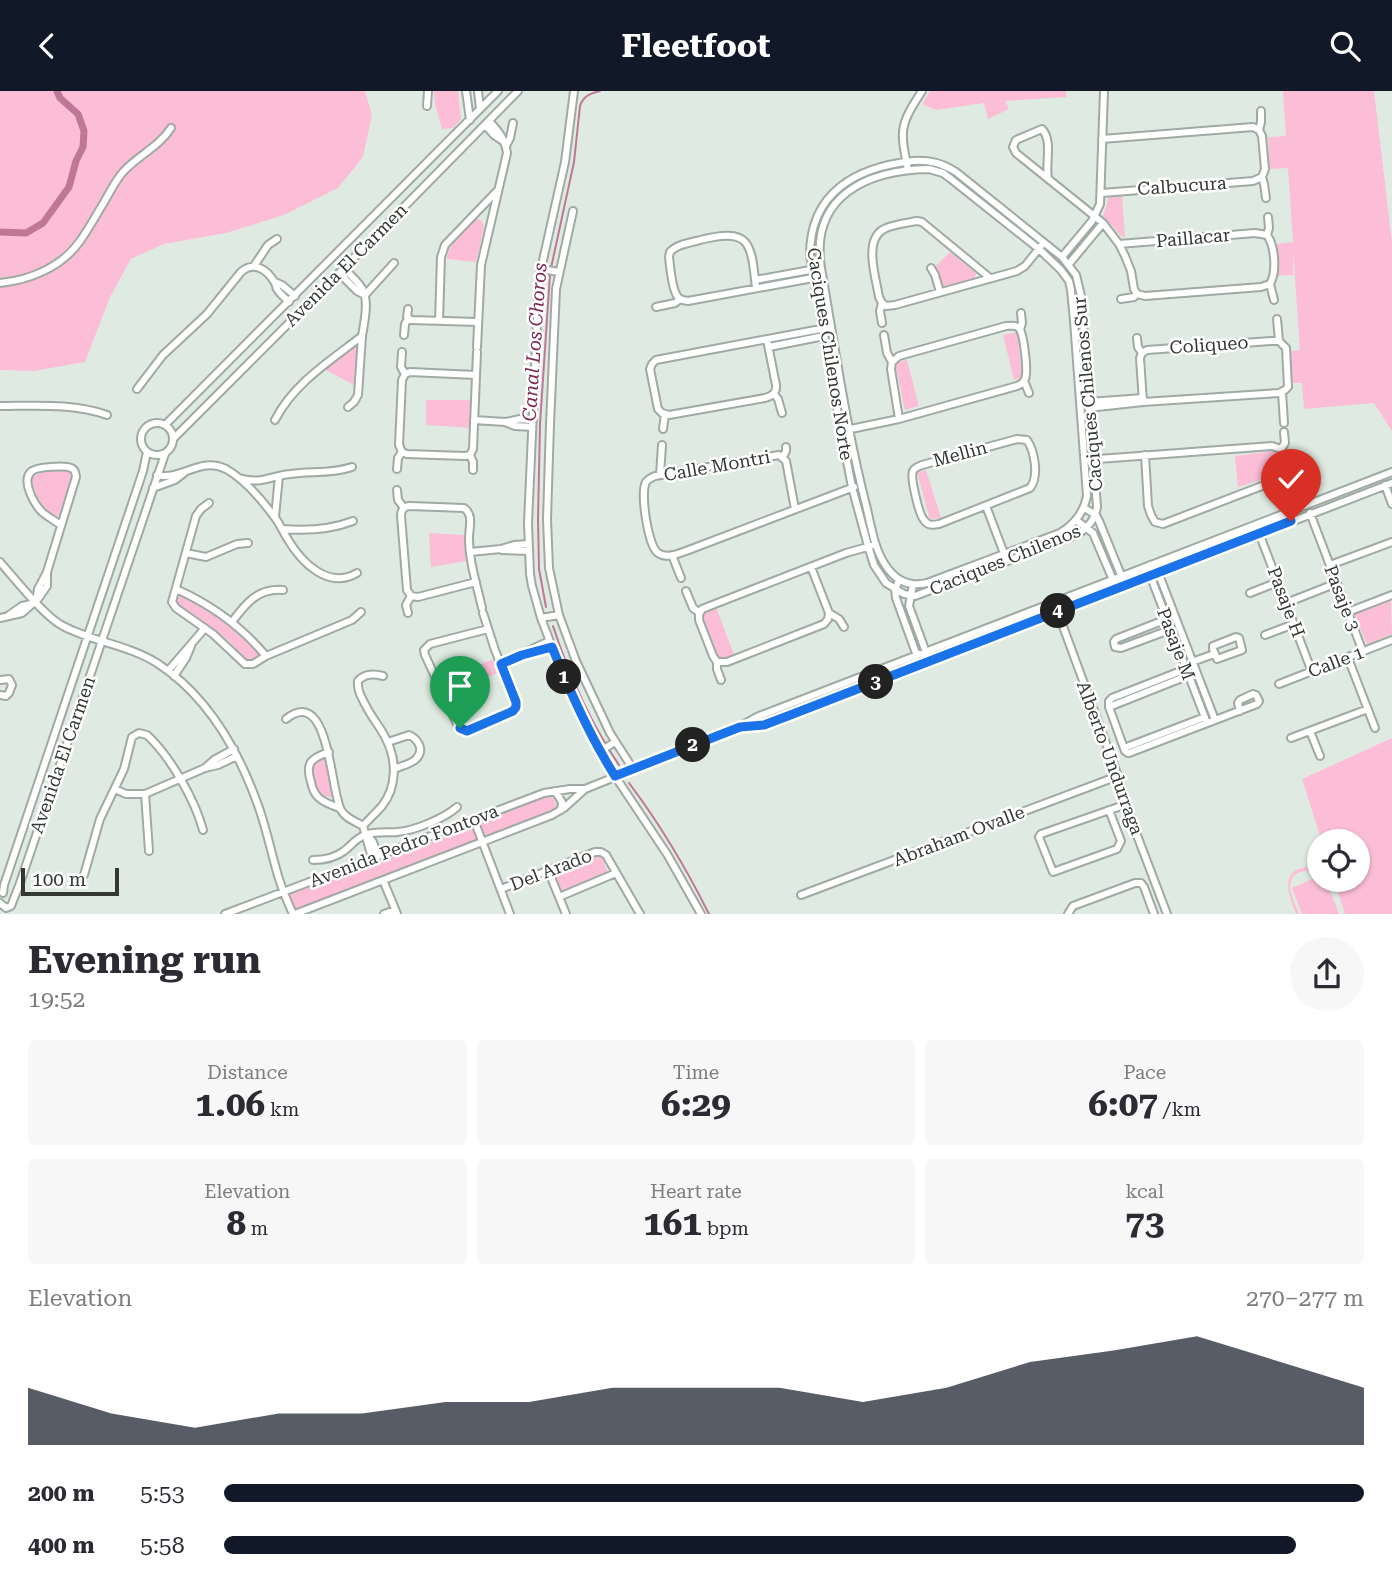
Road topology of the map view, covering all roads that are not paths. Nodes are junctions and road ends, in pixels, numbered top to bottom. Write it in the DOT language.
graph roads {
  1 [pos="428,91"];
  2 [pos="467,91"];
  3 [pos="478,91"];
  4 [pos="498,91"];
  5 [pos="518,91"];
  6 [pos="574,91"];
  7 [pos="922,91"];
  8 [pos="1104,91"];
  9 [pos="427,106"];
  10 [pos="480,109"];
  11 [pos="1261,111"];
  12 [pos="470,120"];
  13 [pos="487,123"];
  14 [pos="513,123"];
  15 [pos="171,128"];
  16 [pos="1259,130"];
  17 [pos="1102,139"];
  18 [pos="504,143"];
  19 [pos="906,162"];
  20 [pos="908,170"];
  21 [pos="1262,177"];
  22 [pos="1048,179"];
  23 [pos="847,181"];
  24 [pos="852,188"];
  25 [pos="498,189"];
  26 [pos="1101,193"];
  27 [pos="1266,198"];
  28 [pos="573,211"];
  29 [pos="475,212"];
  30 [pos="1095,216"];
  31 [pos="1268,217"];
  32 [pos="490,221"];
  33 [pos="1103,223"];
  34 [pos="1266,235"];
  35 [pos="277,239"];
  36 [pos="1044,242"];
  37 [pos="1119,244"];
  38 [pos="1039,249"];
  39 [pos="1062,257"];
  40 [pos="394,263"];
  41 [pos="1069,264"];
  42 [pos="254,265"];
  43 [pos="821,268"];
  44 [pos="931,268"];
  45 [pos="812,269"];
  46 [pos="543,270"];
  47 [pos="341,271"];
  48 [pos="557,271"];
  49 [pos="813,278"];
  50 [pos="990,278"];
  51 [pos="755,279"];
  52 [pos="275,282"];
  53 [pos="0,283"];
  54 [pos="1270,284"];
  55 [pos="756,289"];
  56 [pos="940,292"];
  57 [pos="1137,294"];
  58 [pos="365,295"];
  59 [pos="295,296"];
  60 [pos="680,299"];
  61 [pos="1121,299"];
  62 [pos="1274,300"];
  63 [pos="289,302"];
  64 [pos="882,303"];
  65 [pos="656,307"];
  66 [pos="408,309"];
  67 [pos="1021,313"];
  68 [pos="408,319"];
  69 [pos="1277,319"];
  70 [pos="439,321"];
  71 [pos="478,322"];
  72 [pos="881,323"];
  73 [pos="832,327"];
  74 [pos="1020,330"];
  75 [pos="823,333"];
  76 [pos="404,335"];
  77 [pos="884,335"];
  78 [pos="362,336"];
  79 [pos="1137,338"];
  80 [pos="1279,341"];
  81 [pos="768,344"];
  82 [pos="402,352"];
  83 [pos="1142,353"];
  84 [pos="892,362"];
  85 [pos="405,374"];
  86 [pos="476,375"];
  87 [pos="1024,381"];
  88 [pos="137,389"];
  89 [pos="1282,392"];
  90 [pos="1029,393"];
  91 [pos="774,394"];
  92 [pos="1143,400"];
  93 [pos="1090,405"];
  94 [pos="0,406"];
  95 [pos="348,407"];
  96 [pos="1081,409"];
  97 [pos="782,412"];
  98 [pos="664,414"];
  99 [pos="107,415"];
  100 [pos="899,419"];
  101 [pos="275,420"];
  102 [pos="474,420"];
  103 [pos="532,423"];
  104 [pos="1284,423"];
  105 [pos="165,425"];
  106 [pos="663,429"];
  107 [pos="849,429"];
  108 [pos="841,431"];
  109 [pos="1284,432"];
  110 [pos="174,437"];
  111 [pos="662,445"];
  112 [pos="786,446"];
  113 [pos="1281,449"];
  114 [pos="147,452"];
  115 [pos="402,452"];
  116 [pos="165,454"];
  117 [pos="470,455"];
  118 [pos="1145,455"];
  119 [pos="783,457"];
  120 [pos="1085,460"];
  121 [pos="1094,460"];
  122 [pos="352,467"];
  123 [pos="397,469"];
  124 [pos="473,470"];
  125 [pos="185,471"];
  126 [pos="1392,472"];
  127 [pos="157,475"];
  128 [pos="660,475"];
  129 [pos="279,476"];
  130 [pos="238,478"];
  131 [pos="1388,484"];
  132 [pos="861,485"];
  133 [pos="852,487"];
  134 [pos="153,488"];
  135 [pos="397,490"];
  136 [pos="209,503"];
  137 [pos="1392,504"];
  138 [pos="1307,505"];
  139 [pos="986,506"];
  140 [pos="404,508"];
  141 [pos="1084,508"];
  142 [pos="795,509"];
  143 [pos="1310,514"];
  144 [pos="1096,515"];
  145 [pos="275,517"];
  146 [pos="1076,520"];
  147 [pos="354,521"];
  148 [pos="61,525"];
  149 [pos="1087,527"];
  150 [pos="282,529"];
  151 [pos="1259,533"];
  152 [pos="1392,542"];
  153 [pos="248,543"];
  154 [pos="876,544"];
  155 [pos="867,546"];
  156 [pos="529,547"];
  157 [pos="470,552"];
  158 [pos="186,554"];
  159 [pos="672,555"];
  160 [pos="1006,558"];
  161 [pos="0,562"];
  162 [pos="1150,565"];
  163 [pos="1330,565"];
  164 [pos="811,567"];
  165 [pos="1158,572"];
  166 [pos="357,573"];
  167 [pos="1150,575"];
  168 [pos="1122,576"];
  169 [pos="681,578"];
  170 [pos="1112,579"];
  171 [pos="899,580"];
  172 [pos="476,582"];
  173 [pos="1278,582"];
  174 [pos="1336,583"];
  175 [pos="913,584"];
  176 [pos="1125,585"];
  177 [pos="176,589"];
  178 [pos="1116,589"];
  179 [pos="283,590"];
  180 [pos="895,590"];
  181 [pos="686,591"];
  182 [pos="1251,593"];
  183 [pos="1392,595"];
  184 [pos="411,596"];
  185 [pos="910,596"];
  186 [pos="1054,602"];
  187 [pos="33,603"];
  188 [pos="1286,603"];
  189 [pos="1057,611"];
  190 [pos="361,612"];
  191 [pos="1348,612"];
  192 [pos="408,613"];
  193 [pos="699,613"];
  194 [pos="829,613"];
  195 [pos="559,615"];
  196 [pos="0,618"];
  197 [pos="541,618"];
  198 [pos="1167,619"];
  199 [pos="232,622"];
  200 [pos="1294,624"];
  201 [pos="1178,626"];
  202 [pos="844,627"];
  203 [pos="205,628"];
  204 [pos="488,629"];
  205 [pos="1171,629"];
  206 [pos="88,635"];
  207 [pos="1265,635"];
  208 [pos="102,640"];
  209 [pos="1392,641"];
  210 [pos="550,644"];
  211 [pos="925,652"];
  212 [pos="1363,652"];
  213 [pos="1214,654"];
  214 [pos="917,655"];
  215 [pos="266,656"];
  216 [pos="1348,657"];
  217 [pos="717,661"];
  218 [pos="929,661"];
  219 [pos="1192,662"];
  220 [pos="501,664"];
  221 [pos="920,665"];
  222 [pos="1312,671"];
  223 [pos="1187,672"];
  224 [pos="1196,672"];
  225 [pos="171,673"];
  226 [pos="383,676"];
  227 [pos="0,680"];
  228 [pos="721,680"];
  229 [pos="1279,684"];
  230 [pos="0,695"];
  231 [pos="1368,709"];
  232 [pos="1240,711"];
  233 [pos="286,719"];
  234 [pos="1206,720"];
  235 [pos="1215,720"];
  236 [pos="740,727"];
  237 [pos="1375,728"];
  238 [pos="1310,731"];
  239 [pos="1291,739"];
  240 [pos="388,742"];
  241 [pos="612,743"];
  242 [pos="234,749"];
  243 [pos="601,750"];
  244 [pos="328,752"];
  245 [pos="1320,756"];
  246 [pos="237,757"];
  247 [pos="205,768"];
  248 [pos="394,769"];
  249 [pos="633,769"];
  250 [pos="615,776"];
  251 [pos="1118,776"];
  252 [pos="180,779"];
  253 [pos="116,789"];
  254 [pos="585,789"];
  255 [pos="555,791"];
  256 [pos="145,794"];
  257 [pos="1127,804"];
  258 [pos="457,807"];
  259 [pos="339,808"];
  260 [pos="1109,810"];
  261 [pos="561,811"];
  262 [pos="474,820"];
  263 [pos="363,826"];
  264 [pos="203,830"];
  265 [pos="366,835"];
  266 [pos="483,842"];
  267 [pos="149,851"];
  268 [pos="375,857"];
  269 [pos="313,860"];
  270 [pos="548,870"];
  271 [pos="616,873"];
  272 [pos="84,875"];
  273 [pos="383,880"];
  274 [pos="501,889"];
  275 [pos="284,892"];
  276 [pos="1,895"];
  277 [pos="801,895"];
  278 [pos="13,897"];
  279 [pos="559,897"];
  280 [pos="0,903"];
  281 [pos="9,907"];
  282 [pos="396,912"];
  283 [pos="4,914"];
  284 [pos="225,914"];
  285 [pos="294,914"];
  286 [pos="384,914"];
  287 [pos="510,914"];
  288 [pos="566,914"];
  289 [pos="640,914"];
  290 [pos="701,914"];
  291 [pos="1068,914"];
  292 [pos="1154,914"];
  293 [pos="1167,914"];
  1 -- 9 [label="street"];
  2 -- 12 [label="street"];
  3 -- 10 [label="street"];
  4 -- 10 [label="street, Avenida El Carmen"];
  5 -- 13 [label="street, Avenida El Carmen"];
  6 -- 46 [label="street"];
  7 -- 19 [label="street"];
  8 -- 17 [label="street"];
  10 -- 12 [label="street, Avenida El Carmen"];
  11 -- 16 [label="street"];
  12 -- 59 [label="street, Avenida El Carmen"];
  13 -- 18 [label="street"];
  13 -- 47 [label="street, Avenida El Carmen"];
  14 -- 18 [label="street"];
  15 -- 53 [label="street"];
  16 -- 17 [label="street"];
  16 -- 21 [label="street"];
  17 -- 26 [label="street"];
  18 -- 25 [label="street"];
  19 -- 20 [label="street"];
  19 -- 23 [label="street, Caciques Chilenos Norte"];
  19 -- 36 [label="street, Caciques Chilenos Sur"];
  20 -- 24 [label="street, Caciques Chilenos Norte"];
  20 -- 38 [label="street, Caciques Chilenos Sur"];
  21 -- 26 [label="street, Calbucura"];
  21 -- 27 [label="street"];
  22 -- 22 [label="street"];
  22 -- 30 [label="street"];
  23 -- 24 [label="street"];
  23 -- 45 [label="street, Caciques Chilenos Norte"];
  24 -- 43 [label="street, Caciques Chilenos Norte"];
  25 -- 29 [label="street"];
  25 -- 32 [label="street"];
  26 -- 30 [label="street"];
  28 -- 48 [label="street"];
  29 -- 32 [label="street"];
  29 -- 70 [label="street"];
  30 -- 33 [label="street"];
  30 -- 39 [label="street"];
  31 -- 34 [label="street"];
  32 -- 71 [label="street"];
  33 -- 37 [label="street"];
  33 -- 41 [label="street"];
  34 -- 37 [label="street, Paillacar"];
  34 -- 54 [label="street"];
  35 -- 42 [label="street"];
  36 -- 38 [label="street"];
  36 -- 39 [label="street, Caciques Chilenos Sur"];
  37 -- 57 [label="street"];
  38 -- 50 [label="street"];
  38 -- 96 [label="street, Caciques Chilenos Sur"];
  39 -- 41 [label="street, Caciques Chilenos Sur"];
  40 -- 58 [label="street"];
  41 -- 93 [label="street, Caciques Chilenos Sur"];
  42 -- 52 [label="street"];
  42 -- 88 [label="street"];
  43 -- 45 [label="street"];
  43 -- 73 [label="street, Caciques Chilenos Norte"];
  44 -- 56 [label="street"];
  45 -- 49 [label="street, Caciques Chilenos Norte"];
  45 -- 51 [label="street"];
  46 -- 48 [label="street"];
  46 -- 103 [label="street"];
  47 -- 58 [label="street"];
  47 -- 110 [label="street, Avenida El Carmen"];
  48 -- 195 [label="street"];
  49 -- 55 [label="street"];
  49 -- 75 [label="street, Caciques Chilenos Norte"];
  50 -- 56 [label="street"];
  50 -- 64 [label="street"];
  51 -- 55 [label="street"];
  51 -- 60 [label="street"];
  52 -- 59 [label="street"];
  52 -- 63 [label="street"];
  54 -- 57 [label="street"];
  54 -- 62 [label="street"];
  55 -- 60 [label="street"];
  56 -- 64 [label="street"];
  57 -- 61 [label="street"];
  58 -- 78 [label="street"];
  59 -- 63 [label="street, Avenida El Carmen"];
  60 -- 65 [label="street"];
  63 -- 105 [label="street, Avenida El Carmen"];
  64 -- 72 [label="street"];
  66 -- 68 [label="street"];
  67 -- 74 [label="street"];
  68 -- 70 [label="street"];
  68 -- 76 [label="street"];
  69 -- 80 [label="street"];
  70 -- 71 [label="street"];
  71 -- 86 [label="street"];
  73 -- 75 [label="street"];
  73 -- 107 [label="street, Caciques Chilenos Norte"];
  74 -- 84 [label="street"];
  74 -- 87 [label="street"];
  75 -- 81 [label="street"];
  75 -- 108 [label="street, Caciques Chilenos Norte"];
  77 -- 84 [label="street"];
  78 -- 95 [label="street"];
  78 -- 101 [label="street"];
  79 -- 83 [label="street"];
  80 -- 83 [label="street, Coliqueo"];
  80 -- 89 [label="street"];
  81 -- 91 [label="street"];
  81 -- 98 [label="street"];
  82 -- 85 [label="street"];
  83 -- 92 [label="street"];
  84 -- 100 [label="street"];
  85 -- 86 [label="street"];
  85 -- 115 [label="street"];
  86 -- 102 [label="street"];
  87 -- 90 [label="street"];
  87 -- 100 [label="street"];
  89 -- 92 [label="street"];
  89 -- 104 [label="street"];
  91 -- 97 [label="street"];
  91 -- 98 [label="street"];
  92 -- 93 [label="street"];
  93 -- 96 [label="street"];
  93 -- 121 [label="street, Caciques Chilenos Sur"];
  94 -- 99 [label="street"];
  96 -- 120 [label="street, Caciques Chilenos Sur"];
  98 -- 106 [label="street"];
  100 -- 107 [label="street"];
  102 -- 103 [label="street"];
  102 -- 117 [label="street"];
  103 -- 156 [label="street"];
  105 -- 110 [label="street"];
  105 -- 114 [label="street"];
  107 -- 108 [label="street"];
  107 -- 132 [label="street, Caciques Chilenos Norte"];
  108 -- 133 [label="street, Caciques Chilenos Norte"];
  109 -- 113 [label="street"];
  110 -- 116 [label="street"];
  111 -- 128 [label="street"];
  112 -- 119 [label="street"];
  113 -- 118 [label="street"];
  113 -- 118 [label="street"];
  114 -- 116 [label="street"];
  114 -- 206 [label="street, Avenida El Carmen"];
  115 -- 117 [label="street"];
  115 -- 123 [label="street"];
  116 -- 127 [label="street, Avenida El Carmen"];
  117 -- 124 [label="street"];
  118 -- 121 [label="street"];
  119 -- 128 [label="street, Calle Montri"];
  119 -- 142 [label="street, Calle Montri"];
  120 -- 121 [label="street"];
  120 -- 141 [label="street, Caciques Chilenos Sur"];
  121 -- 144 [label="street, Caciques Chilenos Sur"];
  122 -- 129 [label="street"];
  125 -- 127 [label="street"];
  125 -- 130 [label="street"];
  125 -- 134 [label="street"];
  126 -- 138 [label="street, Avenida Pedro Fontova"];
  127 -- 134 [label="street, Avenida El Carmen"];
  128 -- 159 [label="street, Calle Montri"];
  129 -- 130 [label="street"];
  129 -- 145 [label="street"];
  130 -- 145 [label="street"];
  131 -- 137 [label="street"];
  131 -- 143 [label="street, Avenida Pedro Fontova"];
  132 -- 133 [label="street"];
  132 -- 154 [label="street, Caciques Chilenos Norte"];
  133 -- 142 [label="street"];
  133 -- 155 [label="street, Caciques Chilenos Norte"];
  134 -- 208 [label="street, Avenida El Carmen"];
  135 -- 140 [label="street"];
  136 -- 158 [label="street"];
  138 -- 143 [label="street, Pasaje 3"];
  138 -- 162 [label="street, Avenida Pedro Fontova"];
  139 -- 139 [label="street, Mellin"];
  139 -- 160 [label="street"];
  140 -- 157 [label="street"];
  140 -- 184 [label="street"];
  141 -- 144 [label="street, Caciques Chilenos Sur"];
  141 -- 146 [label="street, Caciques Chilenos Sur"];
  142 -- 159 [label="street"];
  143 -- 151 [label="street, Avenida Pedro Fontova"];
  143 -- 163 [label="street, Pasaje 3"];
  144 -- 149 [label="street, Caciques Chilenos"];
  144 -- 168 [label="street, Caciques Chilenos Sur"];
  145 -- 150 [label="street"];
  146 -- 149 [label="street"];
  146 -- 160 [label="street, Caciques Chilenos"];
  147 -- 150 [label="street"];
  148 -- 148 [label="street"];
  148 -- 187 [label="street"];
  149 -- 160 [label="street, Caciques Chilenos"];
  149 -- 170 [label="street"];
  150 -- 166 [label="street"];
  151 -- 165 [label="street, Avenida Pedro Fontova"];
  151 -- 173 [label="street, Pasaje H"];
  152 -- 163 [label="street"];
  153 -- 158 [label="street"];
  154 -- 155 [label="street"];
  154 -- 171 [label="street, Caciques Chilenos Norte"];
  155 -- 164 [label="street"];
  155 -- 180 [label="street, Caciques Chilenos Norte"];
  156 -- 157 [label="street"];
  156 -- 197 [label="street"];
  157 -- 172 [label="street"];
  158 -- 177 [label="street"];
  159 -- 169 [label="street, Calle Montri"];
  160 -- 175 [label="street, Caciques Chilenos"];
  160 -- 185 [label="street, Caciques Chilenos"];
  161 -- 187 [label="street"];
  162 -- 165 [label="street, Pasaje M"];
  162 -- 167 [label="street, Pasaje M"];
  162 -- 168 [label="street, Avenida Pedro Fontova"];
  163 -- 174 [label="street, Pasaje 3"];
  164 -- 193 [label="street"];
  164 -- 194 [label="street"];
  165 -- 167 [label="street, Avenida Pedro Fontova"];
  165 -- 201 [label="street, Pasaje M"];
  167 -- 176 [label="street, Avenida Pedro Fontova"];
  167 -- 198 [label="street, Pasaje M"];
  168 -- 170 [label="street, Avenida Pedro Fontova"];
  168 -- 176 [label="street, Caciques Chilenos Sur"];
  170 -- 178 [label="street"];
  170 -- 186 [label="street, Avenida Pedro Fontova"];
  171 -- 175 [label="street, Caciques Chilenos"];
  171 -- 180 [label="street"];
  172 -- 184 [label="street"];
  172 -- 204 [label="street"];
  173 -- 182 [label="street"];
  173 -- 188 [label="street, Pasaje H"];
  174 -- 188 [label="street"];
  174 -- 191 [label="street, Pasaje 3"];
  175 -- 185 [label="street"];
  176 -- 178 [label="street, Avenida Pedro Fontova"];
  177 -- 199 [label="street"];
  177 -- 203 [label="street"];
  178 -- 189 [label="street, Avenida Pedro Fontova"];
  179 -- 199 [label="street"];
  180 -- 185 [label="street, Caciques Chilenos Norte"];
  180 -- 214 [label="street, Caciques Chilenos Norte"];
  181 -- 193 [label="street"];
  183 -- 191 [label="street"];
  184 -- 192 [label="street"];
  185 -- 211 [label="street"];
  186 -- 189 [label="street, Alberto Undurraga"];
  186 -- 211 [label="street, Avenida Pedro Fontova"];
  187 -- 196 [label="street"];
  187 -- 206 [label="street"];
  188 -- 200 [label="street, Pasaje H"];
  189 -- 218 [label="street, Avenida Pedro Fontova"];
  189 -- 251 [label="street, Alberto Undurraga"];
  190 -- 215 [label="street"];
  191 -- 212 [label="street, Pasaje 3"];
  193 -- 217 [label="street"];
  194 -- 202 [label="street"];
  194 -- 217 [label="street"];
  195 -- 197 [label="street"];
  195 -- 241 [label="street"];
  197 -- 210 [label="street"];
  198 -- 205 [label="street, Pasaje M"];
  198 -- 205 [label="street"];
  199 -- 215 [label="street"];
  200 -- 207 [label="street"];
  200 -- 222 [label="street, Pasaje H"];
  201 -- 205 [label="street"];
  201 -- 219 [label="street, Pasaje M"];
  203 -- 215 [label="street"];
  203 -- 225 [label="street"];
  204 -- 220 [label="street"];
  204 -- 220 [label="street"];
  205 -- 223 [label="street, Pasaje M"];
  206 -- 208 [label="street"];
  206 -- 276 [label="street, Avenida El Carmen"];
  208 -- 225 [label="street"];
  208 -- 278 [label="street, Avenida El Carmen"];
  209 -- 212 [label="street, Calle 1"];
  210 -- 220 [label="street"];
  210 -- 243 [label="street"];
  211 -- 214 [label="street, Avenida Pedro Fontova"];
  211 -- 218 [label="street"];
  212 -- 216 [label="street, Calle 1"];
  213 -- 213 [label="street"];
  213 -- 219 [label="street"];
  214 -- 221 [label="street, Caciques Chilenos Norte"];
  214 -- 236 [label="street, Avenida Pedro Fontova"];
  216 -- 222 [label="street, Calle 1"];
  216 -- 231 [label="street"];
  217 -- 228 [label="street"];
  218 -- 221 [label="street, Avenida Pedro Fontova"];
  219 -- 224 [label="street, Pasaje M"];
  221 -- 236 [label="street, Avenida Pedro Fontova"];
  222 -- 229 [label="street, Calle 1"];
  223 -- 224 [label="street"];
  223 -- 234 [label="street, Pasaje M"];
  223 -- 234 [label="street"];
  224 -- 235 [label="street, Pasaje M"];
  225 -- 242 [label="street"];
  226 -- 240 [label="street"];
  227 -- 230 [label="street"];
  231 -- 237 [label="street"];
  231 -- 238 [label="street"];
  232 -- 235 [label="street"];
  233 -- 244 [label="street"];
  234 -- 235 [label="street"];
  236 -- 249 [label="street, Avenida Pedro Fontova"];
  238 -- 239 [label="street"];
  238 -- 245 [label="street"];
  240 -- 248 [label="street"];
  240 -- 248 [label="street"];
  241 -- 243 [label="street"];
  241 -- 249 [label="street"];
  242 -- 246 [label="street"];
  242 -- 247 [label="street"];
  243 -- 250 [label="street"];
  244 -- 259 [label="street"];
  244 -- 259 [label="street"];
  246 -- 247 [label="street"];
  246 -- 275 [label="street"];
  247 -- 252 [label="street"];
  248 -- 263 [label="street"];
  249 -- 250 [label="street, Avenida Pedro Fontova"];
  250 -- 254 [label="street, Avenida Pedro Fontova"];
  250 -- 290 [label="street"];
  251 -- 257 [label="street, Alberto Undurraga"];
  251 -- 277 [label="street, Abraham Ovalle"];
  252 -- 253 [label="street"];
  252 -- 256 [label="street"];
  252 -- 264 [label="street"];
  253 -- 256 [label="street"];
  253 -- 272 [label="street"];
  254 -- 255 [label="street, Avenida Pedro Fontova"];
  254 -- 261 [label="street, Avenida Pedro Fontova"];
  255 -- 261 [label="street"];
  255 -- 262 [label="street, Avenida Pedro Fontova"];
  256 -- 267 [label="street"];
  257 -- 260 [label="street"];
  257 -- 293 [label="street, Alberto Undurraga"];
  258 -- 265 [label="street"];
  259 -- 263 [label="street"];
  260 -- 260 [label="street"];
  261 -- 266 [label="street, Avenida Pedro Fontova"];
  262 -- 266 [label="street"];
  262 -- 268 [label="street, Avenida Pedro Fontova"];
  263 -- 265 [label="street"];
  265 -- 268 [label="street"];
  265 -- 269 [label="street"];
  266 -- 273 [label="street, Avenida Pedro Fontova"];
  266 -- 274 [label="street"];
  268 -- 275 [label="street, Avenida Pedro Fontova"];
  270 -- 271 [label="street, Del Arado"];
  270 -- 274 [label="street, Del Arado"];
  270 -- 279 [label="street"];
  271 -- 279 [label="street"];
  271 -- 289 [label="street"];
  273 -- 282 [label="street"];
  273 -- 285 [label="street, Avenida Pedro Fontova"];
  274 -- 287 [label="street"];
  275 -- 284 [label="street, Avenida Pedro Fontova"];
  275 -- 285 [label="street"];
  276 -- 278 [label="street"];
  278 -- 281 [label="street, Avenida El Carmen"];
  279 -- 288 [label="street"];
  280 -- 281 [label="street"];
  281 -- 283 [label="street"];
  282 -- 286 [label="street"];
  291 -- 292 [label="street"];
}
